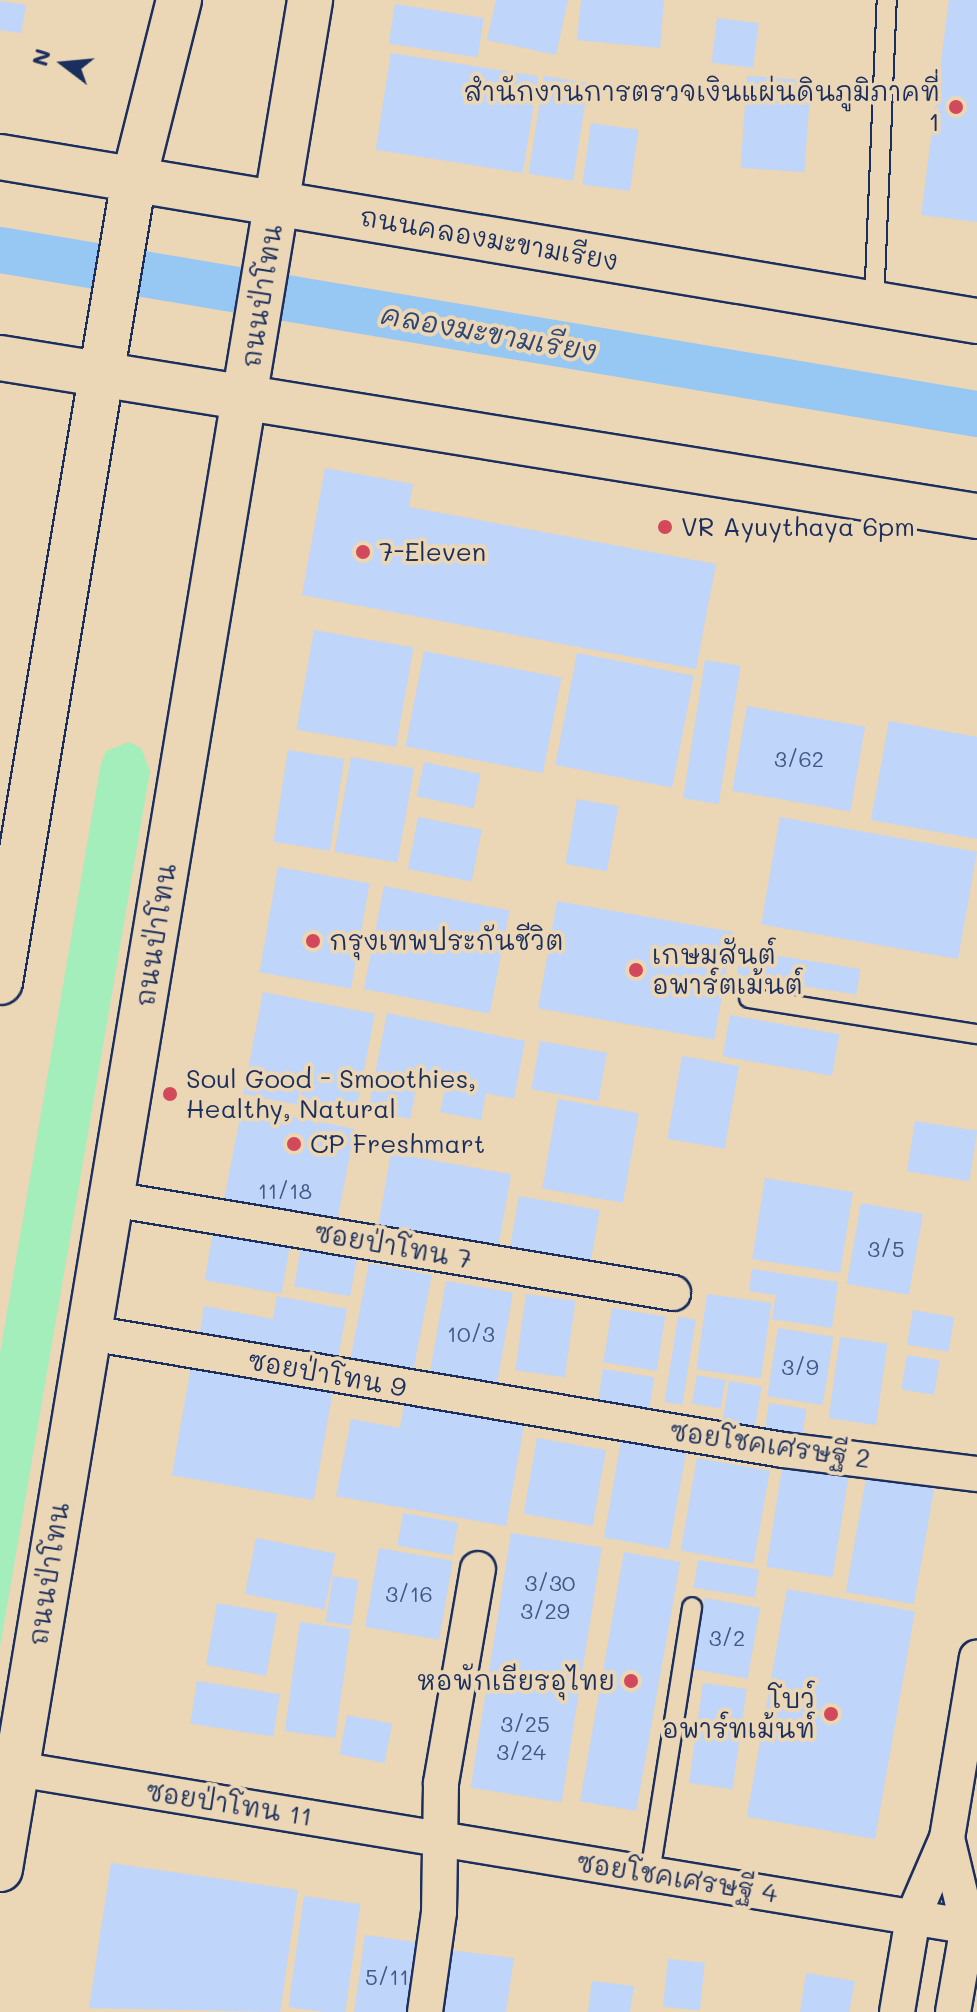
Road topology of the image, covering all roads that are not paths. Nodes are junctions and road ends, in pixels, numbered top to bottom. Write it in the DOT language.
graph roads {
  1 [pos="179,0"];
  2 [pos="310,0"];
  3 [pos="887,0"];
  4 [pos="0,157"];
  5 [pos="131,197"];
  6 [pos="274,221"];
  7 [pos="874,304"];
  8 [pos="977,321"];
  9 [pos="0,358"];
  10 [pos="105,359"];
  11 [pos="249,382"];
  12 [pos="977,516"];
  13 [pos="6,913"];
  14 [pos="0,982"];
  15 [pos="749,998"];
  16 [pos="977,1034"];
  17 [pos="112,1199"];
  18 [pos="673,1293"];
  19 [pos="90,1333"];
  20 [pos="564,1414"];
  21 [pos="977,1474"];
  22 [pos="478,1569"];
  23 [pos="692,1607"];
  24 [pos="977,1657"];
  25 [pos="17,1769"];
  26 [pos="441,1838"];
  27 [pos="947,1838"];
  28 [pos="0,1869"];
  29 [pos="650,1873"];
  30 [pos="913,1917"];
  31 [pos="972,1927"];
  32 [pos="425,2012"];
  33 [pos="897,2012"];
  34 [pos="953,2012"];
  1 -- 5 [label="street"];
  2 -- 6 [label="street, ถนนป่าโทน"];
  3 -- 7 [label="lane"];
  4 -- 5 [label="street, ถนนคลองมะขามเรียง"];
  5 -- 6 [label="street, ถนนคลองมะขามเรียง"];
  5 -- 10 [label="street"];
  6 -- 7 [label="street, ถนนคลองมะขามเรียง"];
  6 -- 11 [label="street, ถนนป่าโทน"];
  7 -- 8 [label="street, ถนนคลองมะขามเรียง"];
  9 -- 10 [label="street"];
  10 -- 11 [label="street"];
  10 -- 13 [label="street"];
  11 -- 12 [label="street"];
  11 -- 17 [label="street, ถนนป่าโทน"];
  13 -- 14 [label="street"];
  15 -- 16 [label="lane"];
  17 -- 18 [label="street, ซอยป่าโทน 7"];
  17 -- 19 [label="street, ถนนป่าโทน"];
  19 -- 20 [label="street, ซอยป่าโทน 9"];
  19 -- 25 [label="street, ถนนป่าโทน"];
  20 -- 21 [label="street, ซอยโชคเศรษฐี 2"];
  22 -- 26 [label="street"];
  23 -- 29 [label="lane"];
  24 -- 27 [label="street"];
  25 -- 26 [label="street, ซอยป่าโทน 11"];
  25 -- 28 [label="street, ถนนป่าโทน"];
  26 -- 29 [label="street, ซอยโชคเศรษฐี 4"];
  26 -- 32 [label="street"];
  27 -- 30 [label="street"];
  27 -- 31 [label="street"];
  29 -- 30 [label="street, ซอยโชคเศรษฐี 4"];
  30 -- 31 [label="street, ซอยโชคเศรษฐี 4"];
  30 -- 33 [label="street"];
  31 -- 34 [label="street"];
}
